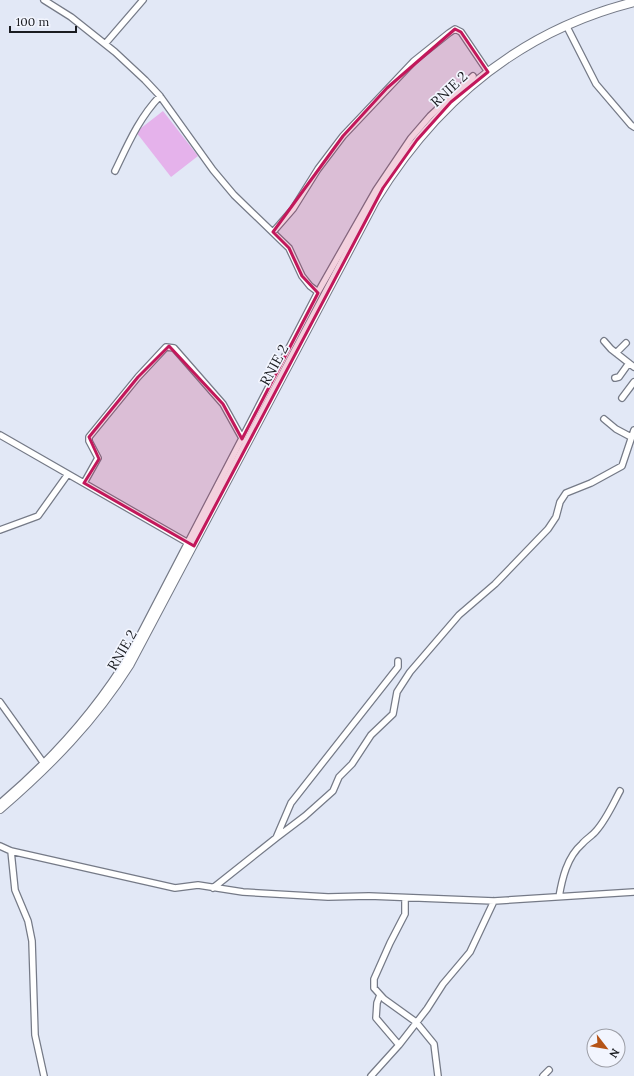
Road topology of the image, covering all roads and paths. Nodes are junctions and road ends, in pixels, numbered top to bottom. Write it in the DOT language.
graph roads {
  1 [pos="143,0"];
  2 [pos="49,1"];
  3 [pos="634,2"];
  4 [pos="566,25"];
  5 [pos="105,44"];
  6 [pos="488,72"];
  7 [pos="472,76"];
  8 [pos="160,96"];
  9 [pos="634,127"];
  10 [pos="115,171"];
  11 [pos="273,232"];
  12 [pos="318,292"];
  13 [pos="604,341"];
  14 [pos="626,343"];
  15 [pos="616,353"];
  16 [pos="629,363"];
  17 [pos="634,367"];
  18 [pos="615,378"];
  19 [pos="634,382"];
  20 [pos="622,398"];
  21 [pos="604,418"];
  22 [pos="634,430"];
  23 [pos="0,435"];
  24 [pos="631,437"];
  25 [pos="244,442"];
  26 [pos="68,474"];
  27 [pos="84,483"];
  28 [pos="0,530"];
  29 [pos="191,544"];
  30 [pos="398,661"];
  31 [pos="0,702"];
  32 [pos="45,765"];
  33 [pos="620,790"];
  34 [pos="0,803"];
  35 [pos="0,809"];
  36 [pos="276,838"];
  37 [pos="0,846"];
  38 [pos="11,851"];
  39 [pos="213,888"];
  40 [pos="634,892"];
  41 [pos="559,897"];
  42 [pos="405,898"];
  43 [pos="494,901"];
  44 [pos="380,995"];
  45 [pos="416,1022"];
  46 [pos="399,1045"];
  47 [pos="549,1070"];
  48 [pos="44,1076"];
  49 [pos="371,1076"];
  50 [pos="438,1076"];
  51 [pos="543,1076"];
  1 -- 5 [label="street"];
  2 -- 5 [label="street"];
  3 -- 4 [label="highway, RNIE 2 / RNIE 2"];
  4 -- 6 [label="highway, RNIE 2 / RNIE 2"];
  4 -- 9 [label="street"];
  5 -- 8 [label="street"];
  6 -- 11 [label="street"];
  6 -- 25 [label="highway, RNIE 2 / RNIE 2"];
  7 -- 12 [label="street"];
  8 -- 10 [label="street"];
  8 -- 11 [label="street"];
  11 -- 12 [label="street"];
  12 -- 25 [label="street"];
  13 -- 15 [label="street"];
  14 -- 15 [label="street"];
  15 -- 16 [label="street"];
  16 -- 17 [label="street"];
  16 -- 18 [label="street"];
  19 -- 20 [label="street"];
  21 -- 24 [label="street"];
  22 -- 24 [label="street"];
  23 -- 26 [label="street"];
  24 -- 36 [label="street"];
  25 -- 27 [label="street"];
  25 -- 29 [label="highway, RNIE 2 / RNIE 2"];
  26 -- 27 [label="street"];
  26 -- 28 [label="street"];
  27 -- 29 [label="street"];
  29 -- 32 [label="highway, RNIE 2 / RNIE 2"];
  30 -- 36 [label="street"];
  31 -- 32 [label="street"];
  32 -- 34 [label="street"];
  32 -- 35 [label="highway, RNIE 2 / RNIE 2"];
  33 -- 41 [label="street"];
  36 -- 39 [label="street"];
  37 -- 38 [label="street"];
  38 -- 39 [label="street"];
  38 -- 48 [label="street"];
  39 -- 42 [label="street"];
  40 -- 41 [label="street"];
  41 -- 43 [label="street"];
  42 -- 43 [label="street"];
  42 -- 44 [label="street"];
  43 -- 45 [label="street"];
  44 -- 45 [label="street"];
  44 -- 46 [label="street"];
  45 -- 46 [label="street"];
  45 -- 50 [label="street"];
  46 -- 49 [label="street"];
  47 -- 51 [label="street"];
}
